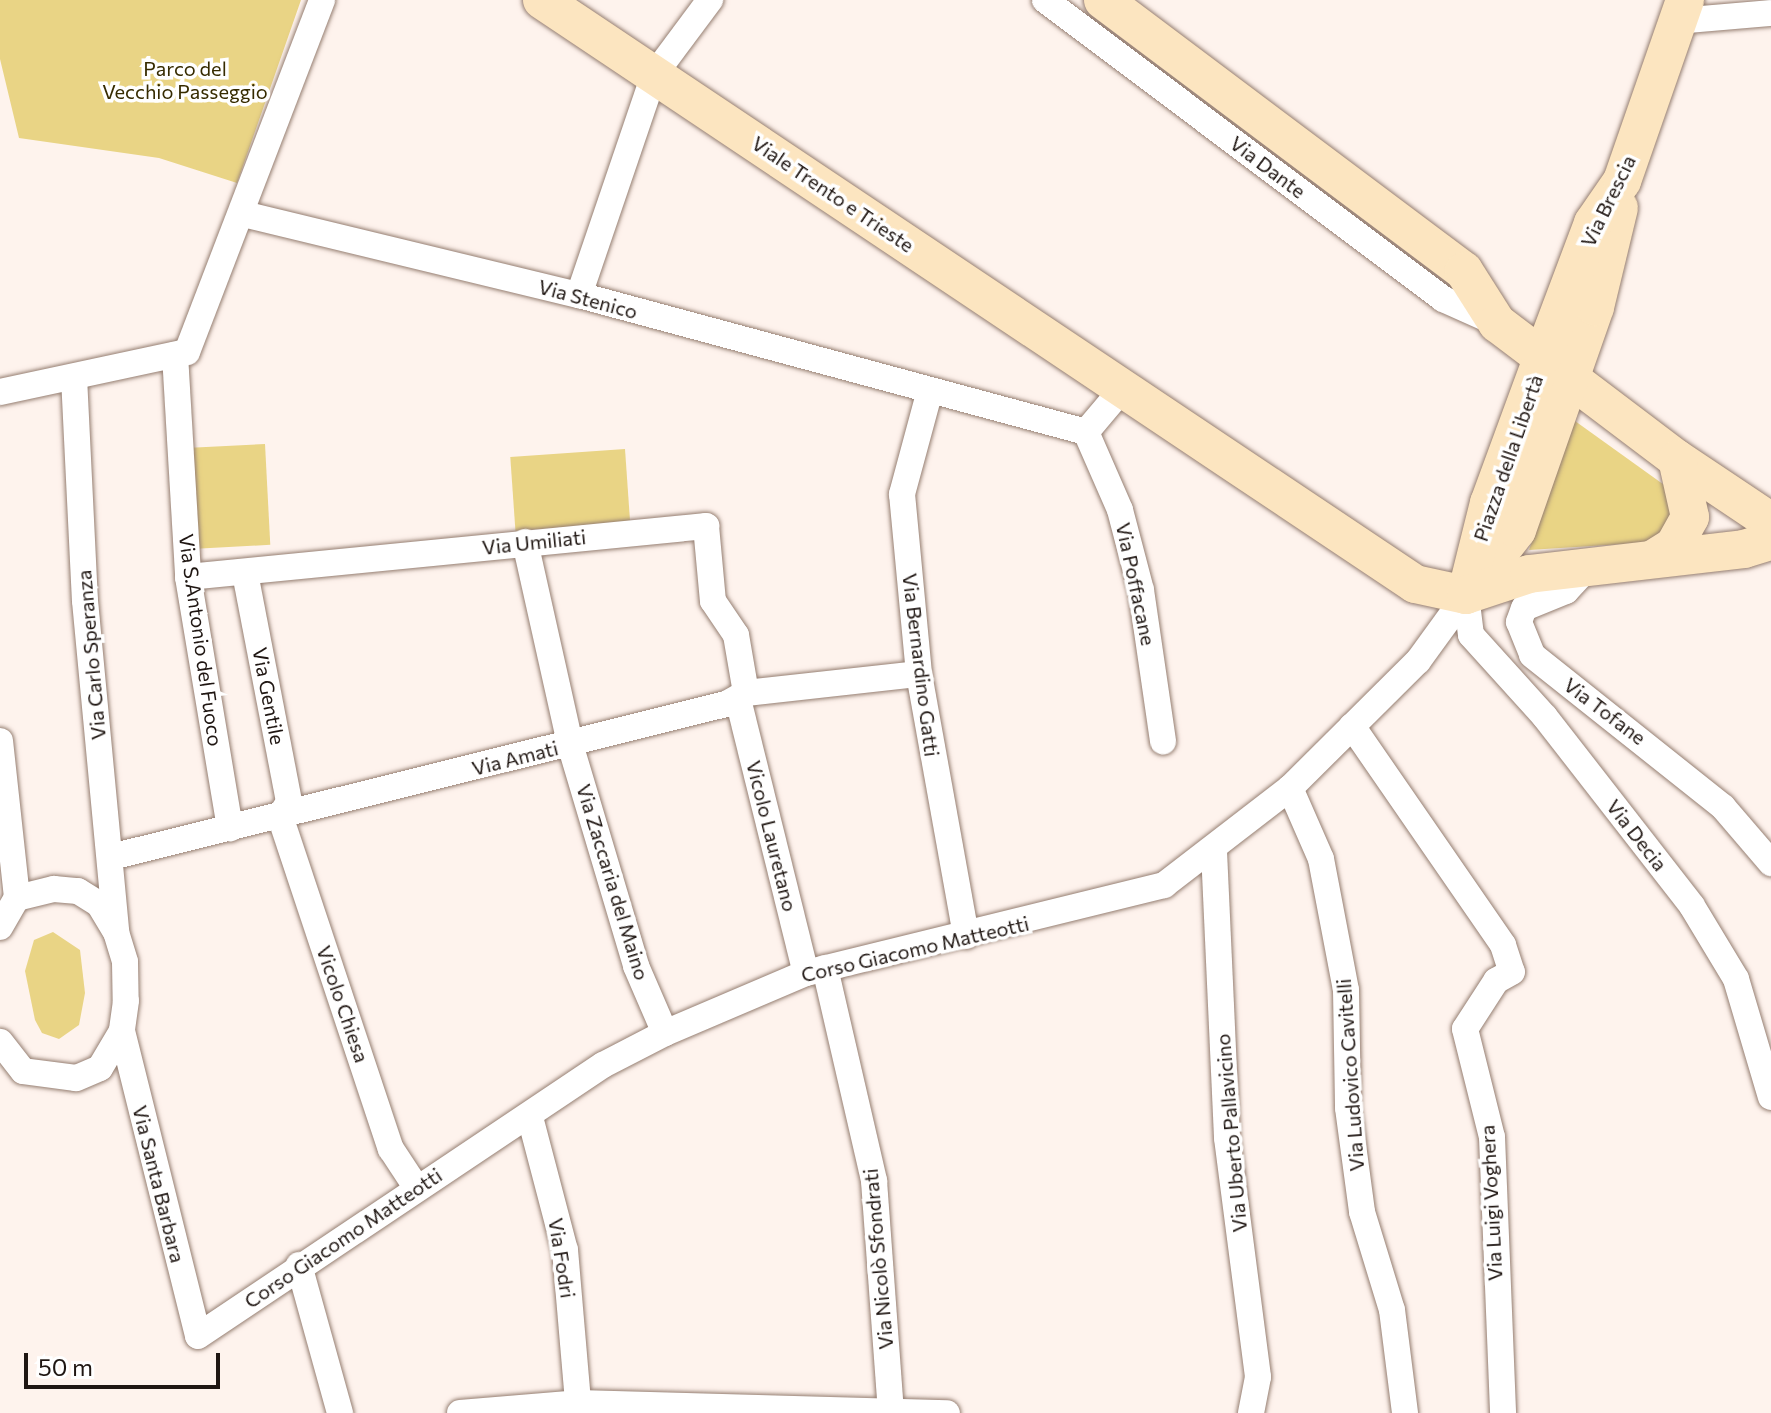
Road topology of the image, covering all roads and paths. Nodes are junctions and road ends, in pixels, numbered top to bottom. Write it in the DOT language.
graph roads {
  1 [pos="322,0"];
  2 [pos="542,0"];
  3 [pos="710,0"];
  4 [pos="1045,0"];
  5 [pos="1103,0"];
  6 [pos="1681,10"];
  7 [pos="1771,13"];
  8 [pos="654,75"];
  9 [pos="1622,181"];
  10 [pos="243,214"];
  11 [pos="579,295"];
  12 [pos="1595,307"];
  13 [pos="1497,323"];
  14 [pos="175,355"];
  15 [pos="1557,367"];
  16 [pos="74,377"];
  17 [pos="1124,387"];
  18 [pos="0,392"];
  19 [pos="929,394"];
  20 [pos="1086,432"];
  21 [pos="1644,434"];
  22 [pos="1677,459"];
  23 [pos="1764,533"];
  24 [pos="525,542"];
  25 [pos="1653,559"];
  26 [pos="1592,563"];
  27 [pos="245,573"];
  28 [pos="188,577"];
  29 [pos="1466,595"];
  30 [pos="919,674"];
  31 [pos="1574,688"];
  32 [pos="742,696"];
  33 [pos="1545,717"];
  34 [pos="1352,726"];
  35 [pos="0,741"];
  36 [pos="1163,741"];
  37 [pos="570,744"];
  38 [pos="1290,788"];
  39 [pos="280,816"];
  40 [pos="230,829"];
  41 [pos="1214,851"];
  42 [pos="111,857"];
  43 [pos="1771,863"];
  44 [pos="17,898"];
  45 [pos="0,927"];
  46 [pos="116,932"];
  47 [pos="966,936"];
  48 [pos="815,971"];
  49 [pos="122,1031"];
  50 [pos="665,1033"];
  51 [pos="0,1045"];
  52 [pos="1771,1097"];
  53 [pos="530,1117"];
  54 [pos="416,1187"];
  55 [pos="299,1265"];
  56 [pos="198,1336"];
  57 [pos="578,1403"];
  58 [pos="812,1410"];
  59 [pos="891,1410"];
  60 [pos="340,1413"];
  61 [pos="460,1413"];
  62 [pos="947,1413"];
  63 [pos="1251,1413"];
  64 [pos="1405,1413"];
  65 [pos="1503,1413"];
  1 -- 10 [label="street"];
  2 -- 8 [label="main road, Viale Trento e Trieste"];
  3 -- 8 [label="street"];
  4 -- 13 [label="street, Via Dante"];
  5 -- 13 [label="main road, Via Dante"];
  6 -- 7 [label="street"];
  6 -- 9 [label="main road, Via Brescia"];
  8 -- 11 [label="street"];
  8 -- 17 [label="main road, Viale Trento e Trieste"];
  9 -- 12 [label="main road, Piazza della Libertà"];
  9 -- 15 [label="main road, Via Brescia"];
  10 -- 11 [label="street, Via Stenico"];
  10 -- 14 [label="street"];
  11 -- 19 [label="street, Via Stenico"];
  12 -- 15 [label="main road, Piazza della Libertà"];
  12 -- 21 [label="main road, Piazza della Libertà"];
  13 -- 15 [label="main road, Via Dante"];
  14 -- 16 [label="street"];
  14 -- 28 [label="street, Via S.Antonio del Fuoco"];
  15 -- 21 [label="main road, Piazza della Libertà"];
  15 -- 29 [label="main road, Piazza della Libertà"];
  16 -- 18 [label="street"];
  16 -- 42 [label="street, Via Carlo Speranza"];
  17 -- 20 [label="street"];
  17 -- 29 [label="main road, Viale Trento e Trieste"];
  19 -- 20 [label="street"];
  19 -- 30 [label="street, Via Bernardino Gatti"];
  20 -- 36 [label="street, Via Poffacane"];
  21 -- 22 [label="main road, Piazza della Libertà"];
  22 -- 23 [label="main road, Piazza della Libertà"];
  22 -- 25 [label="main road"];
  23 -- 25 [label="main road, Piazza della Libertà"];
  24 -- 27 [label="street, Via Umiliati"];
  24 -- 32 [label="street, Via Umiliati"];
  24 -- 37 [label="street, Via Zaccaria del Maino"];
  25 -- 26 [label="main road, Piazza della Libertà"];
  26 -- 29 [label="main road, Piazza della Libertà"];
  26 -- 31 [label="street, Via Tofane"];
  27 -- 28 [label="street, Via Umiliati"];
  27 -- 39 [label="street, Via Gentile"];
  28 -- 40 [label="street, Via S.Antonio del Fuoco"];
  29 -- 33 [label="street, Via Decia"];
  29 -- 34 [label="street, Corso Giacomo Matteotti"];
  30 -- 32 [label="street, Via Amati"];
  30 -- 47 [label="street, Via Bernardino Gatti"];
  31 -- 33 [label="street"];
  31 -- 43 [label="street, Via Tofane"];
  32 -- 37 [label="street, Via Amati"];
  32 -- 48 [label="street, Vicolo Lauretano"];
  33 -- 52 [label="street, Via Decia"];
  34 -- 38 [label="street, Corso Giacomo Matteotti"];
  34 -- 65 [label="street, Via Luigi Voghera"];
  35 -- 44 [label="street"];
  37 -- 39 [label="street, Via Amati"];
  37 -- 50 [label="street, Via Zaccaria del Maino"];
  38 -- 41 [label="street, Corso Giacomo Matteotti"];
  38 -- 64 [label="street, Via Ludovico Cavitelli"];
  39 -- 40 [label="street, Via Amati"];
  39 -- 54 [label="street, Vicolo Chiesa"];
  40 -- 42 [label="street, Via Amati"];
  41 -- 47 [label="street, Corso Giacomo Matteotti"];
  41 -- 63 [label="street, Via Uberto Pallavicino"];
  42 -- 46 [label="street, Via Carlo Speranza"];
  44 -- 45 [label="street"];
  44 -- 46 [label="street"];
  46 -- 49 [label="street"];
  47 -- 48 [label="street, Corso Giacomo Matteotti"];
  48 -- 50 [label="street, Corso Giacomo Matteotti"];
  48 -- 59 [label="street, Via Nicolò Sfondrati"];
  49 -- 51 [label="street"];
  49 -- 56 [label="street, Via Santa Barbara"];
  50 -- 53 [label="street, Corso Giacomo Matteotti"];
  53 -- 54 [label="street, Corso Giacomo Matteotti"];
  53 -- 57 [label="street, Via Fodri"];
  54 -- 55 [label="street, Corso Giacomo Matteotti"];
  55 -- 56 [label="street, Corso Giacomo Matteotti"];
  55 -- 60 [label="street"];
  57 -- 58 [label="street"];
  57 -- 61 [label="street"];
  58 -- 59 [label="street"];
  59 -- 62 [label="street"];
}
